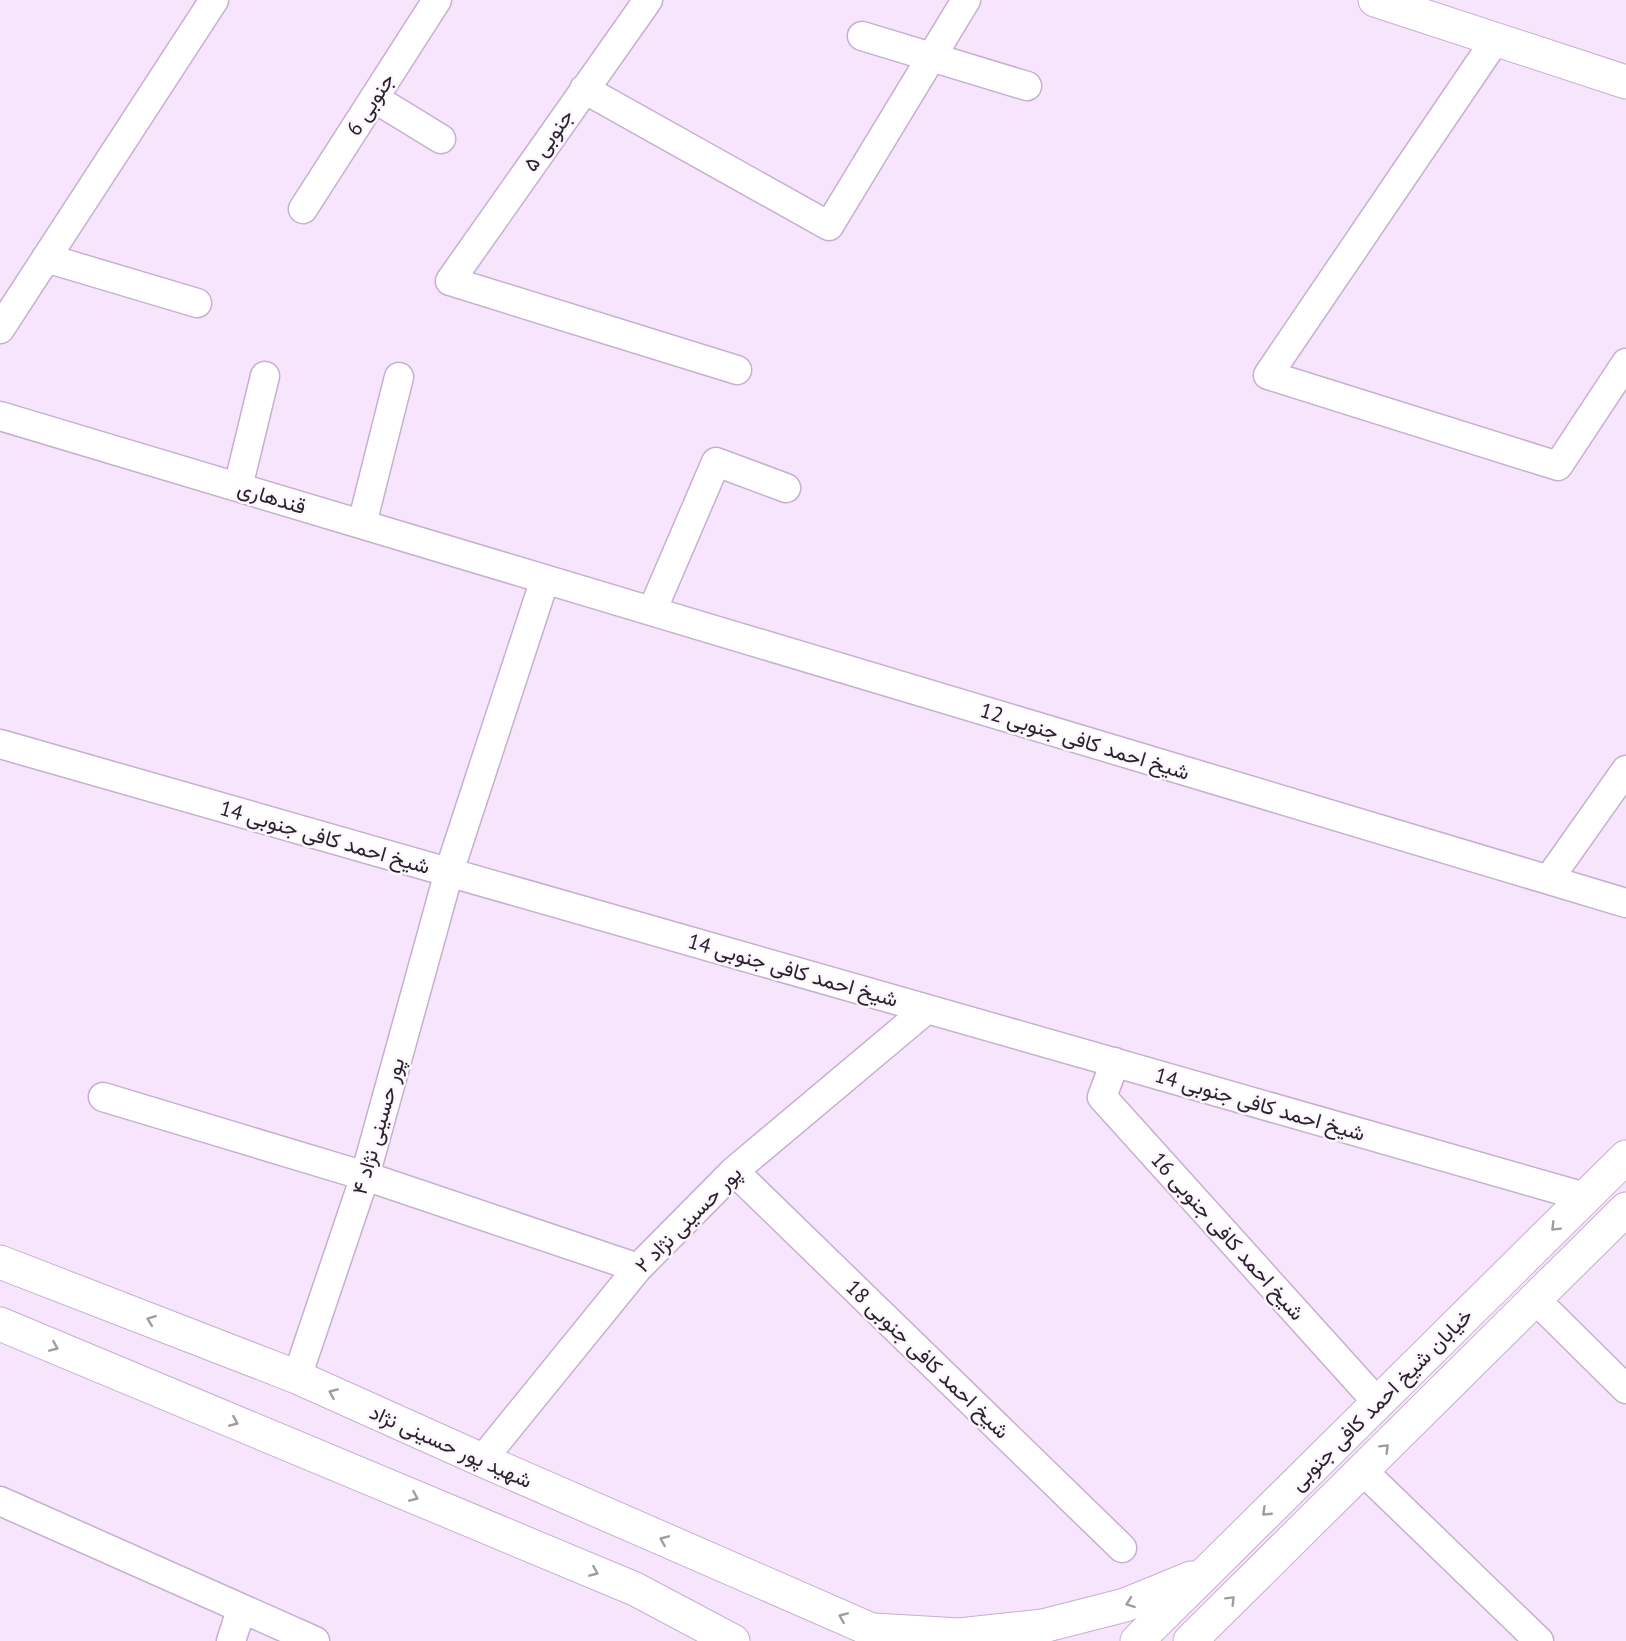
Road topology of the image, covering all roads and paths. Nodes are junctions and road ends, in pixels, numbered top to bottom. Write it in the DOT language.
graph roads {
  1 [pos="214,0"];
  2 [pos="437,0"];
  3 [pos="648,0"];
  4 [pos="966,0"];
  5 [pos="1375,0"];
  6 [pos="862,36"];
  7 [pos="1496,39"];
  8 [pos="932,57"];
  9 [pos="1626,82"];
  10 [pos="1027,86"];
  11 [pos="584,89"];
  12 [pos="374,98"];
  13 [pos="441,139"];
  14 [pos="303,209"];
  15 [pos="46,258"];
  16 [pos="197,303"];
  17 [pos="0,329"];
  18 [pos="1626,363"];
  19 [pos="737,370"];
  20 [pos="266,376"];
  21 [pos="399,377"];
  22 [pos="0,416"];
  23 [pos="238,487"];
  24 [pos="786,488"];
  25 [pos="362,524"];
  26 [pos="545,579"];
  27 [pos="652,611"];
  28 [pos="0,744"];
  29 [pos="1626,770"];
  30 [pos="449,872"];
  31 [pos="1549,879"];
  32 [pos="1626,903"];
  33 [pos="927,1009"];
  34 [pos="1115,1062"];
  35 [pos="103,1097"];
  36 [pos="1626,1157"];
  37 [pos="734,1171"];
  38 [pos="365,1176"];
  39 [pos="1585,1197"];
  40 [pos="1626,1209"];
  41 [pos="0,1262"];
  42 [pos="638,1268"];
  43 [pos="1535,1299"];
  44 [pos="0,1324"];
  45 [pos="297,1377"];
  46 [pos="1626,1389"];
  47 [pos="1378,1403"];
  48 [pos="482,1461"];
  49 [pos="1362,1470"];
  50 [pos="0,1502"];
  51 [pos="1122,1548"];
  52 [pos="1204,1573"];
  53 [pos="241,1610"];
  54 [pos="885,1636"];
  55 [pos="231,1641"];
  56 [pos="315,1641"];
  57 [pos="733,1641"];
  58 [pos="1137,1641"];
  59 [pos="1190,1641"];
  60 [pos="1539,1641"];
  1 -- 15 [label="street"];
  2 -- 12 [label="street, جنوبی 6"];
  3 -- 11 [label="street, جنوبی ۵"];
  4 -- 8 [label="street"];
  5 -- 7 [label="street"];
  6 -- 8 [label="street"];
  7 -- 9 [label="street"];
  7 -- 18 [label="street"];
  8 -- 10 [label="street"];
  8 -- 11 [label="street"];
  11 -- 19 [label="street, جنوبی ۵"];
  12 -- 13 [label="street"];
  12 -- 14 [label="street, جنوبی 6"];
  15 -- 16 [label="street"];
  15 -- 17 [label="street"];
  20 -- 23 [label="street"];
  21 -- 25 [label="street"];
  22 -- 23 [label="street, قندهاری"];
  23 -- 25 [label="street, قندهاری"];
  24 -- 27 [label="street"];
  25 -- 26 [label="street, قندهاری"];
  26 -- 27 [label="street, شیخ احمد کافی جنوبی 12"];
  26 -- 30 [label="street, پور حسینی نژاد ۴"];
  27 -- 31 [label="street, شیخ احمد کافی جنوبی 12"];
  28 -- 30 [label="street, شیخ احمد کافی جنوبی 14"];
  29 -- 31 [label="street"];
  30 -- 33 [label="street, شیخ احمد کافی جنوبی 14"];
  30 -- 38 [label="street, پور حسینی نژاد ۴"];
  31 -- 32 [label="street, شیخ احمد کافی جنوبی 12"];
  33 -- 34 [label="street, شیخ احمد کافی جنوبی 14"];
  33 -- 37 [label="street, پور حسینی نژاد ۲"];
  34 -- 39 [label="street, شیخ احمد کافی جنوبی 14"];
  34 -- 47 [label="street, شیخ احمد کافی جنوبی 16"];
  35 -- 38 [label="street"];
  36 -- 39 [label="street, خیابان شیخ احمد کافی جنوبی"];
  37 -- 42 [label="street, پور حسینی نژاد ۲"];
  37 -- 51 [label="street, شیخ احمد کافی جنوبی 18"];
  38 -- 42 [label="street"];
  38 -- 45 [label="street, پور حسینی نژاد ۴"];
  39 -- 47 [label="street, خیابان شیخ احمد کافی جنوبی, one-way"];
  40 -- 43 [label="street, خیابان شیخ احمد کافی جنوبی"];
  45 -- 41 [label="street, شهید پور حسینی نژاد, one-way"];
  42 -- 48 [label="street, پور حسینی نژاد ۲"];
  43 -- 46 [label="street"];
  49 -- 43 [label="street, خیابان شیخ احمد کافی جنوبی, one-way"];
  44 -- 57 [label="street, one-way"];
  48 -- 45 [label="street, شهید پور حسینی نژاد, one-way"];
  47 -- 52 [label="street, خیابان شیخ احمد کافی جنوبی, one-way"];
  54 -- 48 [label="street, شهید پور حسینی نژاد, one-way"];
  59 -- 49 [label="street, خیابان شیخ احمد کافی جنوبی, one-way"];
  49 -- 60 [label="street"];
  50 -- 53 [label="street"];
  52 -- 54 [label="street, شهید پور حسینی نژاد, one-way"];
  52 -- 58 [label="street, خیابان شیخ احمد کافی جنوبی"];
  53 -- 55 [label="street"];
  53 -- 56 [label="street"];
}
